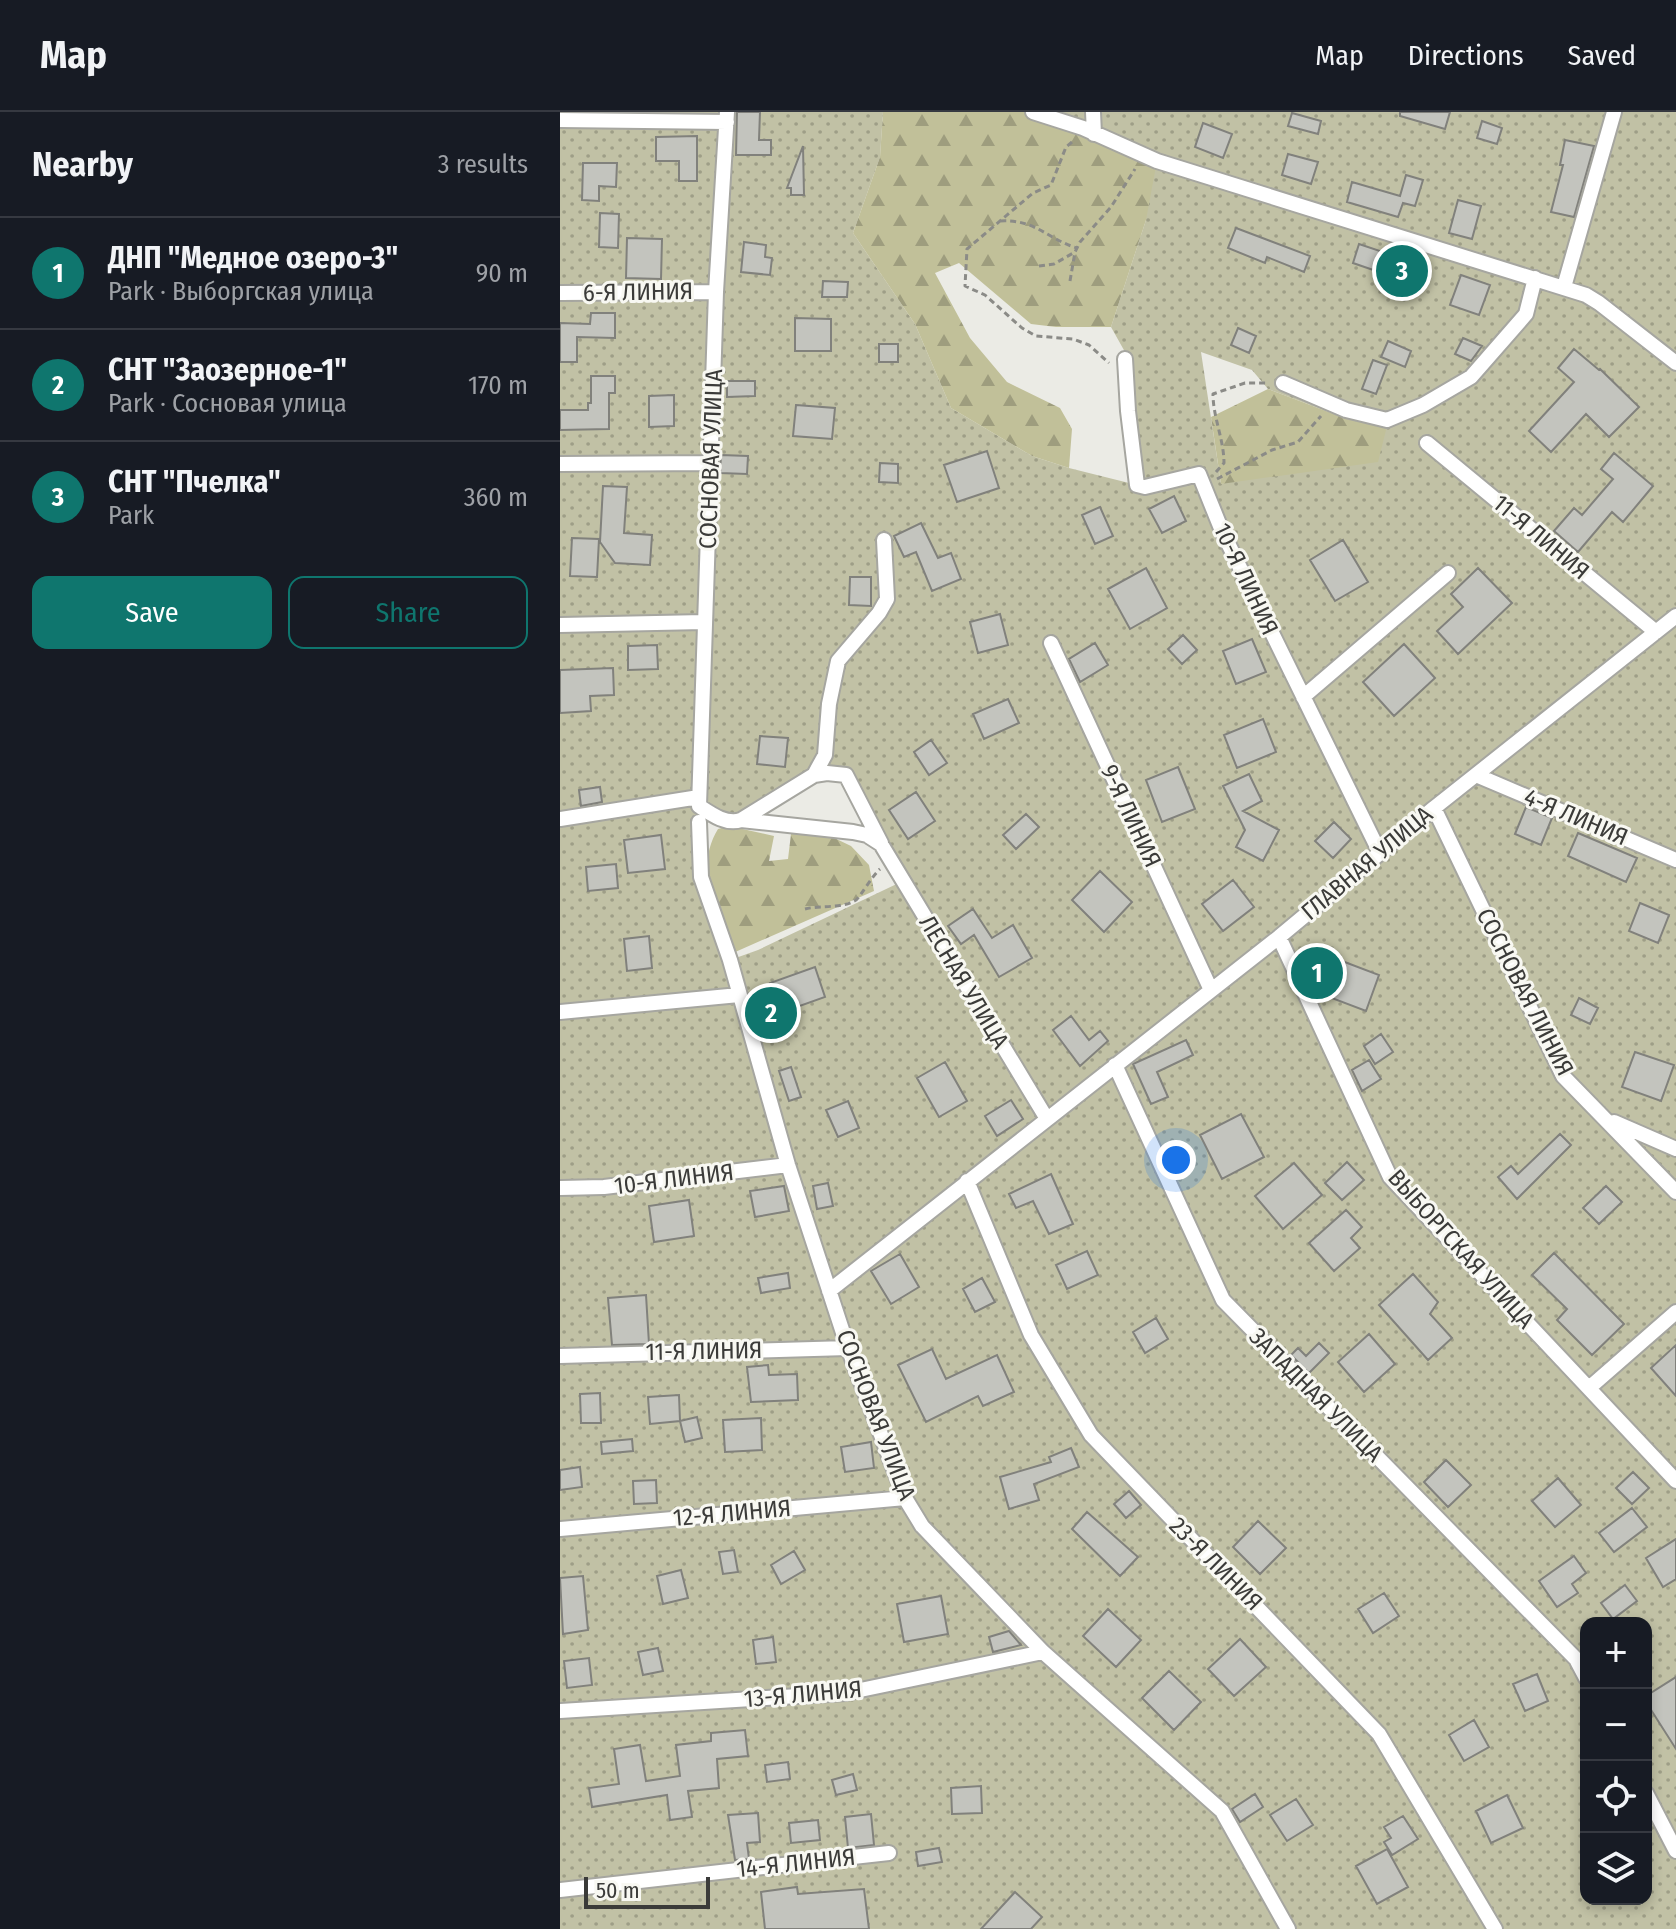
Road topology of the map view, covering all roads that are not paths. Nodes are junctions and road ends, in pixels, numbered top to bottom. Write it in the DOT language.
graph roads {
  1 [pos="1033,112"];
  2 [pos="1093,112"];
  3 [pos="1614,112"];
  4 [pos="727,117"];
  5 [pos="560,120"];
  6 [pos="1086,134"];
  7 [pos="1535,278"];
  8 [pos="1564,287"];
  9 [pos="716,292"];
  10 [pos="560,293"];
  11 [pos="1125,359"];
  12 [pos="1676,363"];
  13 [pos="1283,383"];
  14 [pos="1427,443"];
  15 [pos="711,463"];
  16 [pos="560,464"];
  17 [pos="884,540"];
  18 [pos="1448,573"];
  19 [pos="1676,616"];
  20 [pos="704,622"];
  21 [pos="560,625"];
  22 [pos="1656,632"];
  23 [pos="1051,643"];
  24 [pos="1303,697"];
  25 [pos="814,775"];
  26 [pos="1476,775"];
  27 [pos="699,802"];
  28 [pos="1434,808"];
  29 [pos="560,819"];
  30 [pos="741,820"];
  31 [pos="699,822"];
  32 [pos="881,844"];
  33 [pos="1380,853"];
  34 [pos="1676,860"];
  35 [pos="1279,937"];
  36 [pos="1211,990"];
  37 [pos="739,995"];
  38 [pos="560,1012"];
  39 [pos="1115,1065"];
  40 [pos="1606,1118"];
  41 [pos="1047,1119"];
  42 [pos="1676,1149"];
  43 [pos="788,1165"];
  44 [pos="967,1181"];
  45 [pos="560,1188"];
  46 [pos="1676,1192"];
  47 [pos="829,1291"];
  48 [pos="1676,1312"];
  49 [pos="848,1348"];
  50 [pos="560,1356"];
  51 [pos="1589,1388"];
  52 [pos="1676,1481"];
  53 [pos="905,1498"];
  54 [pos="560,1529"];
  55 [pos="1043,1652"];
  56 [pos="1580,1667"];
  57 [pos="560,1711"];
  58 [pos="1652,1805"];
  59 [pos="1676,1851"];
  60 [pos="889,1853"];
  61 [pos="560,1890"];
  62 [pos="1288,1929"];
  63 [pos="1495,1929"];
  1 -- 6 [label="street"];
  2 -- 6 [label="street"];
  3 -- 8 [label="street"];
  4 -- 5 [label="street"];
  4 -- 9 [label="street, СОСНОВАЯ УЛИЦА"];
  6 -- 7 [label="street"];
  7 -- 8 [label="street"];
  7 -- 13 [label="street"];
  8 -- 12 [label="street"];
  9 -- 10 [label="street, 6-Я ЛИНИЯ"];
  9 -- 15 [label="street, СОСНОВАЯ УЛИЦА"];
  11 -- 24 [label="street, 10-Я ЛИНИЯ"];
  14 -- 22 [label="street, 11-Я ЛИНИЯ"];
  15 -- 16 [label="street"];
  15 -- 20 [label="street, СОСНОВАЯ УЛИЦА"];
  17 -- 25 [label="street"];
  18 -- 24 [label="street"];
  19 -- 22 [label="street, ГЛАВНАЯ УЛИЦА"];
  20 -- 21 [label="street"];
  20 -- 27 [label="street, СОСНОВАЯ УЛИЦА"];
  22 -- 26 [label="street, ГЛАВНАЯ УЛИЦА"];
  23 -- 36 [label="street, 9-Я ЛИНИЯ"];
  24 -- 33 [label="street, 10-Я ЛИНИЯ"];
  25 -- 30 [label="street"];
  25 -- 32 [label="street, ЛЕСНАЯ УЛИЦА"];
  26 -- 28 [label="street, ГЛАВНАЯ УЛИЦА"];
  26 -- 34 [label="street, 4-Я ЛИНИЯ"];
  27 -- 29 [label="street"];
  27 -- 30 [label="street"];
  28 -- 33 [label="street, ГЛАВНАЯ УЛИЦА"];
  28 -- 40 [label="street, СОСНОВАЯ ЛИНИЯ"];
  30 -- 32 [label="street"];
  31 -- 37 [label="street, СОСНОВАЯ УЛИЦА"];
  32 -- 41 [label="street, ЛЕСНАЯ УЛИЦА"];
  33 -- 35 [label="street, ГЛАВНАЯ УЛИЦА"];
  35 -- 36 [label="street, ГЛАВНАЯ УЛИЦА"];
  35 -- 51 [label="street, ВЫБОРГСКАЯ УЛИЦА"];
  36 -- 39 [label="street, ГЛАВНАЯ УЛИЦА"];
  37 -- 38 [label="street"];
  37 -- 43 [label="street, СОСНОВАЯ УЛИЦА"];
  39 -- 41 [label="street, ГЛАВНАЯ УЛИЦА"];
  39 -- 56 [label="street, ЗАПАДНАЯ УЛИЦА"];
  40 -- 42 [label="street"];
  40 -- 46 [label="street, СОСНОВАЯ ЛИНИЯ"];
  41 -- 44 [label="street, ГЛАВНАЯ УЛИЦА"];
  43 -- 45 [label="street, 10-Я ЛИНИЯ"];
  43 -- 47 [label="street, СОСНОВАЯ УЛИЦА"];
  44 -- 47 [label="street, ГЛАВНАЯ УЛИЦА"];
  44 -- 63 [label="street, 23-Я ЛИНИЯ"];
  47 -- 49 [label="street, СОСНОВАЯ УЛИЦА"];
  48 -- 51 [label="street"];
  49 -- 50 [label="street, 11-Я ЛИНИЯ"];
  49 -- 53 [label="street, СОСНОВАЯ УЛИЦА"];
  51 -- 52 [label="street, ВЫБОРГСКАЯ УЛИЦА"];
  53 -- 54 [label="street, 12-Я ЛИНИЯ"];
  53 -- 55 [label="street, СОСНОВАЯ УЛИЦА"];
  55 -- 57 [label="street, 13-Я ЛИНИЯ"];
  55 -- 62 [label="street, СОСНОВАЯ УЛИЦА"];
  58 -- 59 [label="street"];
  60 -- 61 [label="street, 14-Я ЛИНИЯ"];
}
